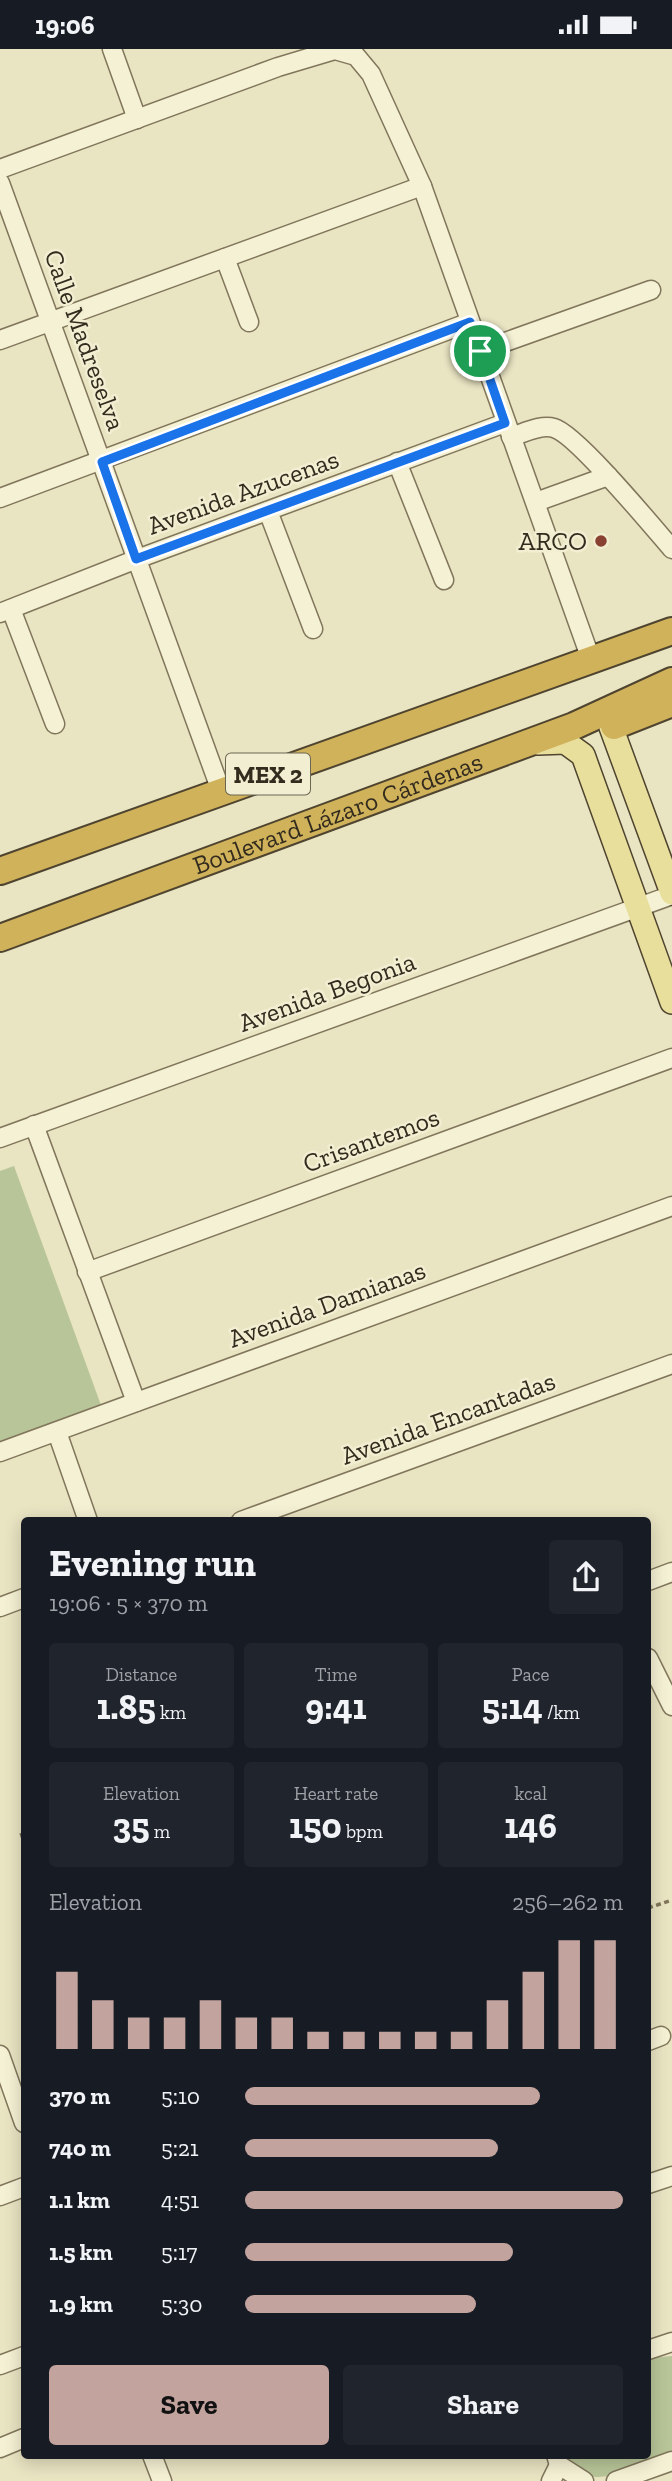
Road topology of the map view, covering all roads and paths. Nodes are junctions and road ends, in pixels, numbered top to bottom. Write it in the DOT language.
graph roads {
  1 [pos="112,49"];
  2 [pos="271,49"];
  3 [pos="278,67"];
  4 [pos="137,119"];
  5 [pos="0,169"];
  6 [pos="0,183"];
  7 [pos="422,186"];
  8 [pos="225,258"];
  9 [pos="651,291"];
  10 [pos="52,322"];
  11 [pos="470,322"];
  12 [pos="248,323"];
  13 [pos="0,340"];
  14 [pos="480,351"];
  15 [pos="508,430"];
  16 [pos="102,462"];
  17 [pos="397,462"];
  18 [pos="608,476"];
  19 [pos="0,498"];
  20 [pos="536,502"];
  21 [pos="268,511"];
  22 [pos="672,549"];
  23 [pos="136,559"];
  24 [pos="444,580"];
  25 [pos="6,611"];
  26 [pos="672,618"];
  27 [pos="313,629"];
  28 [pos="672,631"];
  29 [pos="588,651"];
  30 [pos="536,679"];
  31 [pos="672,681"];
  32 [pos="672,703"];
  33 [pos="55,724"];
  34 [pos="574,726"];
  35 [pos="611,727"];
  36 [pos="524,744"];
  37 [pos="221,791"];
  38 [pos="0,871"];
  39 [pos="672,894"];
  40 [pos="638,908"];
  41 [pos="0,938"];
  42 [pos="672,1002"];
  43 [pos="672,1058"];
  44 [pos="34,1125"];
  45 [pos="0,1138"];
  46 [pos="672,1206"];
  47 [pos="87,1272"];
  48 [pos="672,1364"];
  49 [pos="136,1402"];
  50 [pos="57,1432"];
  51 [pos="0,1452"];
  52 [pos="87,1517"];
  53 [pos="252,1517"];
  54 [pos="672,1572"];
  55 [pos="651,1580"];
  56 [pos="21,1599"];
  57 [pos="0,1607"];
  58 [pos="651,1664"];
  59 [pos="672,1706"];
  60 [pos="672,1900"];
  61 [pos="651,1907"];
  62 [pos="0,2055"];
  63 [pos="21,2114"];
  64 [pos="672,2176"];
  65 [pos="651,2183"];
  66 [pos="21,2188"];
  67 [pos="0,2196"];
  68 [pos="672,2342"];
  69 [pos="651,2349"];
  70 [pos="21,2356"];
  71 [pos="0,2365"];
  72 [pos="21,2439"];
  73 [pos="0,2448"];
  74 [pos="154,2459"];
  75 [pos="672,2461"];
  76 [pos="555,2467"];
  77 [pos="162,2481"];
  78 [pos="584,2481"];
  79 [pos="616,2481"];
  1 -- 4 [label="street"];
  2 -- 3 [label="street"];
  3 -- 4 [label="street"];
  3 -- 7 [label="street"];
  4 -- 5 [label="street"];
  6 -- 10 [label="street, Calle Madreselva"];
  7 -- 8 [label="street"];
  7 -- 11 [label="street"];
  8 -- 10 [label="street"];
  8 -- 12 [label="street"];
  9 -- 14 [label="street"];
  10 -- 13 [label="street"];
  10 -- 16 [label="street, Calle Madreselva"];
  11 -- 14 [label="street"];
  11 -- 16 [label="street"];
  14 -- 15 [label="street"];
  15 -- 17 [label="street, Avenida Azucenas"];
  15 -- 18 [label="street, Avenida Azucenas"];
  15 -- 20 [label="street"];
  16 -- 19 [label="street"];
  16 -- 23 [label="street, Calle Madreselva"];
  17 -- 21 [label="street, Avenida Azucenas"];
  17 -- 24 [label="street"];
  18 -- 20 [label="street"];
  18 -- 22 [label="street"];
  20 -- 29 [label="street"];
  21 -- 23 [label="street, Avenida Azucenas"];
  21 -- 27 [label="street"];
  23 -- 25 [label="street, Avenida Azucenas"];
  23 -- 37 [label="street, Calle Madreselva"];
  25 -- 33 [label="street"];
  26 -- 29 [label="highway"];
  28 -- 30 [label="highway, MEX 2"];
  29 -- 30 [label="highway"];
  30 -- 37 [label="highway, MEX 2"];
  31 -- 34 [label="highway, Boulevard Lázaro Cárdenas / MEX 2"];
  32 -- 35 [label="highway"];
  34 -- 35 [label="highway"];
  34 -- 36 [label="highway, Boulevard Lázaro Cárdenas / MEX 2"];
  35 -- 39 [label="main road"];
  36 -- 40 [label="main road"];
  36 -- 41 [label="highway, Boulevard Lázaro Cárdenas / MEX 2"];
  37 -- 38 [label="highway, MEX 2"];
  39 -- 40 [label="street, Avenida Begonia"];
  40 -- 42 [label="main road"];
  40 -- 44 [label="street, Avenida Begonia"];
  43 -- 47 [label="street, Crisantemos"];
  44 -- 45 [label="street, Avenida Begonia"];
  44 -- 47 [label="street"];
  46 -- 49 [label="street, Avenida Damianas"];
  47 -- 49 [label="street"];
  48 -- 53 [label="street, Avenida Encantadas"];
  49 -- 50 [label="street, Avenida Damianas"];
  50 -- 51 [label="street, Avenida Damianas"];
  50 -- 52 [label="street"];
  54 -- 55 [label="street"];
  56 -- 57 [label="street"];
  58 -- 59 [label="street"];
  60 -- 61 [label="path"];
  62 -- 63 [label="street"];
  64 -- 65 [label="street"];
  66 -- 67 [label="street"];
  68 -- 69 [label="street"];
  70 -- 71 [label="street"];
  72 -- 73 [label="street"];
  74 -- 77 [label="street"];
  75 -- 79 [label="street"];
  76 -- 78 [label="street"];
}
